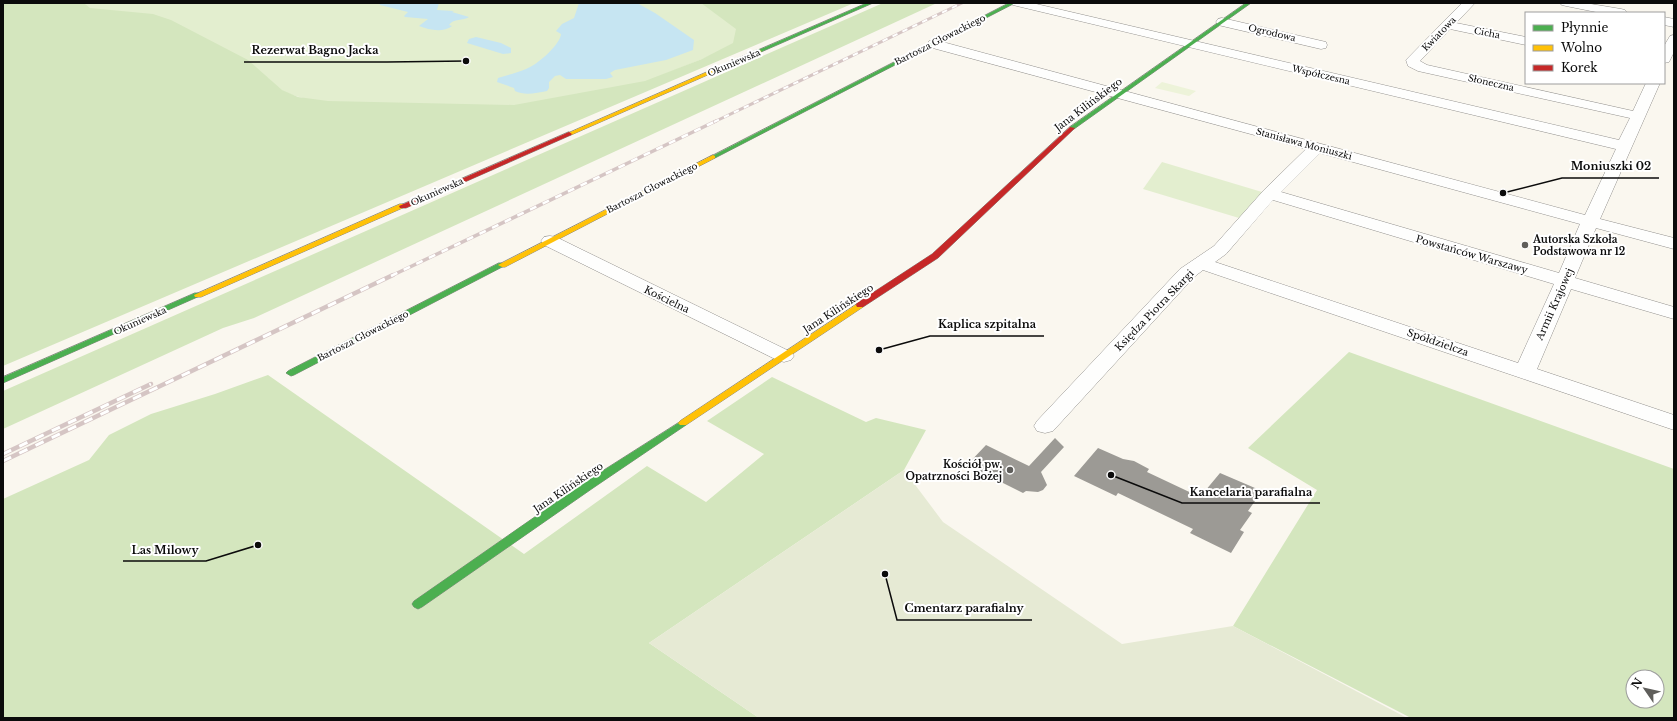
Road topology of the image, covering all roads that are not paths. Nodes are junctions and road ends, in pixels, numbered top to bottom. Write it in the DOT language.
graph roads {
  1 [pos="872,3"];
  2 [pos="1013,3"];
  3 [pos="1017,3"];
  4 [pos="1249,3"];
  5 [pos="1468,3"];
  6 [pos="1566,3"];
  7 [pos="1616,12"];
  8 [pos="1222,22"];
  9 [pos="1447,25"];
  10 [pos="1525,41"];
  11 [pos="1674,41"];
  12 [pos="934,44"];
  13 [pos="1190,44"];
  14 [pos="1322,44"];
  15 [pos="1665,57"];
  16 [pos="1415,64"];
  17 [pos="1653,84"];
  18 [pos="1119,94"];
  19 [pos="1638,116"];
  20 [pos="1624,146"];
  21 [pos="1317,147"];
  22 [pos="1270,194"];
  23 [pos="1590,222"];
  24 [pos="550,241"];
  25 [pos="1674,244"];
  26 [pos="1201,263"];
  27 [pos="1565,281"];
  28 [pos="1674,313"];
  29 [pos="784,356"];
  30 [pos="1525,372"];
  31 [pos="291,373"];
  32 [pos="3,380"];
  33 [pos="1674,423"];
  34 [pos="1045,426"];
  35 [pos="418,604"];
  1 -- 32 [label="street, Okuniewska"];
  2 -- 12 [label="street, Bartosza Głowackiego"];
  3 -- 13 [label="street, Współczesna"];
  4 -- 8 [label="street, Jana Kilińskiego"];
  5 -- 9 [label="street, Kwiatowa"];
  6 -- 7 [label="street"];
  8 -- 13 [label="street, Jana Kilińskiego"];
  8 -- 14 [label="street, Ogrodowa"];
  9 -- 10 [label="street, Cicha"];
  9 -- 16 [label="street, Kwiatowa"];
  11 -- 15 [label="street"];
  12 -- 18 [label="street, Stanisława Moniuszki"];
  12 -- 24 [label="street, Bartosza Głowackiego"];
  13 -- 18 [label="street, Jana Kilińskiego"];
  13 -- 20 [label="street, Współczesna"];
  16 -- 19 [label="street, Słoneczna"];
  17 -- 19 [label="street, Armii Krajowej"];
  18 -- 21 [label="street, Stanisława Moniuszki"];
  18 -- 29 [label="street, Jana Kilińskiego"];
  19 -- 20 [label="street, Armii Krajowej"];
  20 -- 23 [label="street, Armii Krajowej"];
  21 -- 22 [label="street, Księdza Piotra Skargi"];
  21 -- 23 [label="street, Stanisława Moniuszki"];
  22 -- 26 [label="street, Księdza Piotra Skargi"];
  22 -- 27 [label="street, Powstańców Warszawy"];
  23 -- 25 [label="street, Stanisława Moniuszki"];
  23 -- 27 [label="street, Armii Krajowej"];
  24 -- 29 [label="street, Kościelna"];
  24 -- 31 [label="street, Bartosza Głowackiego"];
  26 -- 30 [label="street, Spółdzielcza"];
  26 -- 34 [label="street, Księdza Piotra Skargi"];
  27 -- 28 [label="street, Powstańców Warszawy"];
  27 -- 30 [label="street, Armii Krajowej"];
  29 -- 35 [label="street, Jana Kilińskiego"];
  30 -- 33 [label="street, Spółdzielcza"];
}
